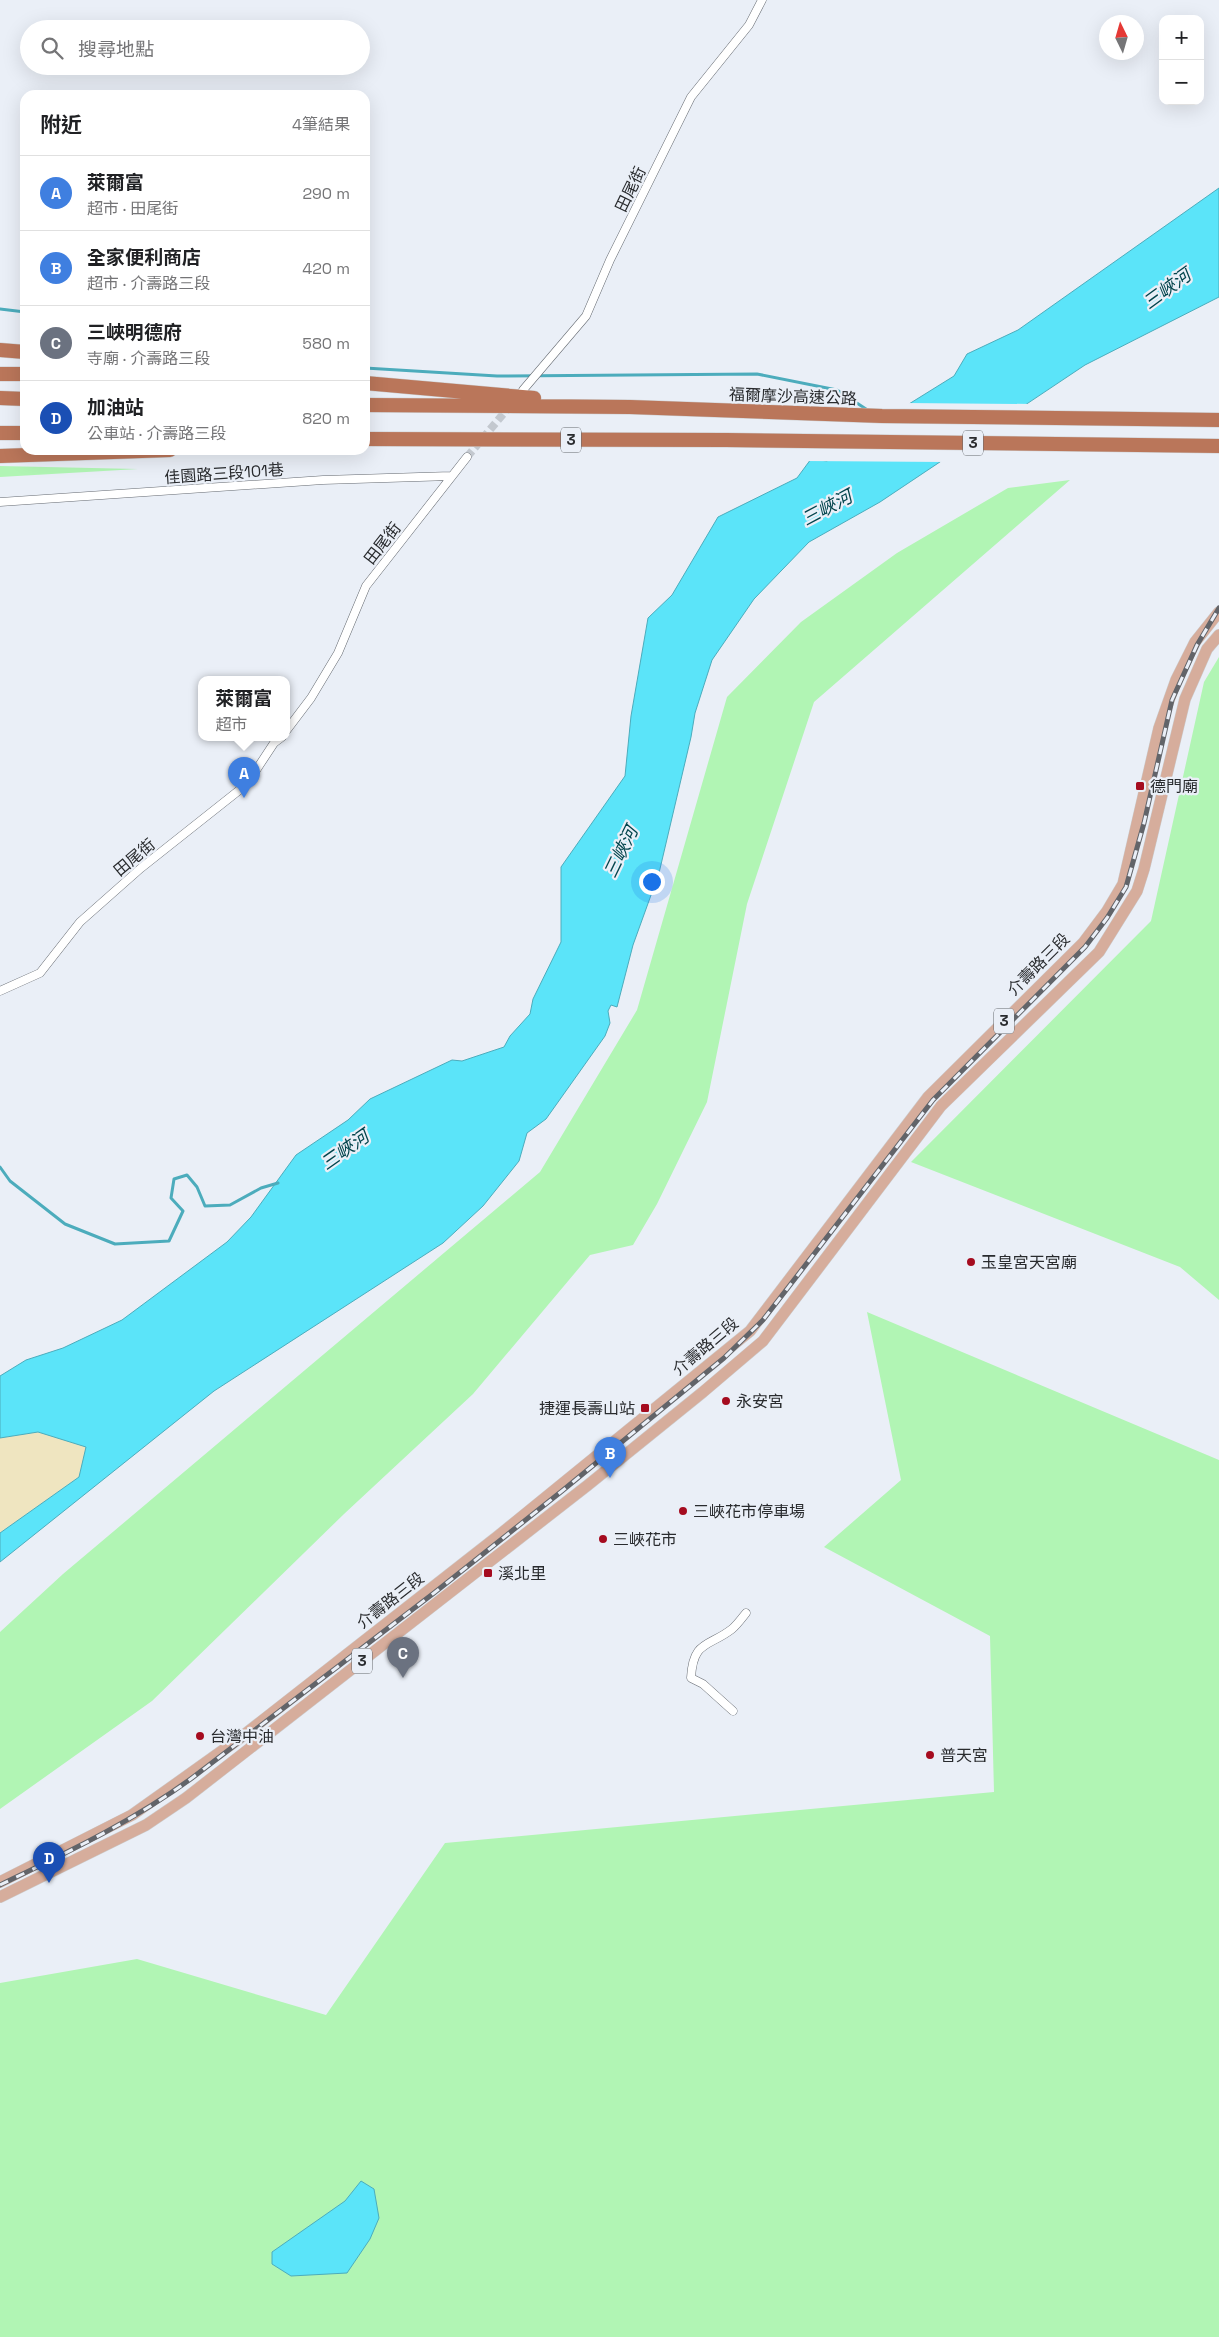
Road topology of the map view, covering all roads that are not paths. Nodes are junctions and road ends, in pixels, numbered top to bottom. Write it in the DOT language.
graph roads {
  1 [pos="762,0"];
  2 [pos="0,350"];
  3 [pos="20,352"];
  4 [pos="0,374"];
  5 [pos="20,374"];
  6 [pos="370,382"];
  7 [pos="523,390"];
  8 [pos="0,398"];
  9 [pos="20,399"];
  10 [pos="370,405"];
  11 [pos="630,407"];
  12 [pos="1219,420"];
  13 [pos="0,433"];
  14 [pos="20,433"];
  15 [pos="370,439"];
  16 [pos="1219,446"];
  17 [pos="28,455"];
  18 [pos="0,456"];
  19 [pos="467,457"];
  20 [pos="451,476"];
  21 [pos="0,502"];
  22 [pos="1219,612"];
  23 [pos="1219,635"];
  24 [pos="290,726"];
  25 [pos="277,741"];
  26 [pos="0,991"];
  27 [pos="746,1613"];
  28 [pos="733,1711"];
  29 [pos="0,1882"];
  30 [pos="0,1897"];
  1 -- 7 [label="street, 田尾街"];
  2 -- 3 [label="highway"];
  4 -- 5 [label="highway"];
  6 -- 11 [label="highway"];
  8 -- 9 [label="highway"];
  10 -- 11 [label="highway, 福爾摩沙高速公路 / 3"];
  11 -- 12 [label="highway, 福爾摩沙高速公路 / 3"];
  13 -- 14 [label="highway"];
  15 -- 16 [label="highway, 3"];
  17 -- 18 [label="highway"];
  19 -- 20 [label="street, 田尾街"];
  20 -- 21 [label="street, 佳園路三段101巷"];
  20 -- 24 [label="street, 田尾街"];
  22 -- 29 [label="main road, 介壽路三段 / 3"];
  23 -- 30 [label="main road, 介壽路三段 / 3"];
  25 -- 26 [label="street, 田尾街"];
  27 -- 28 [label="street"];
}
